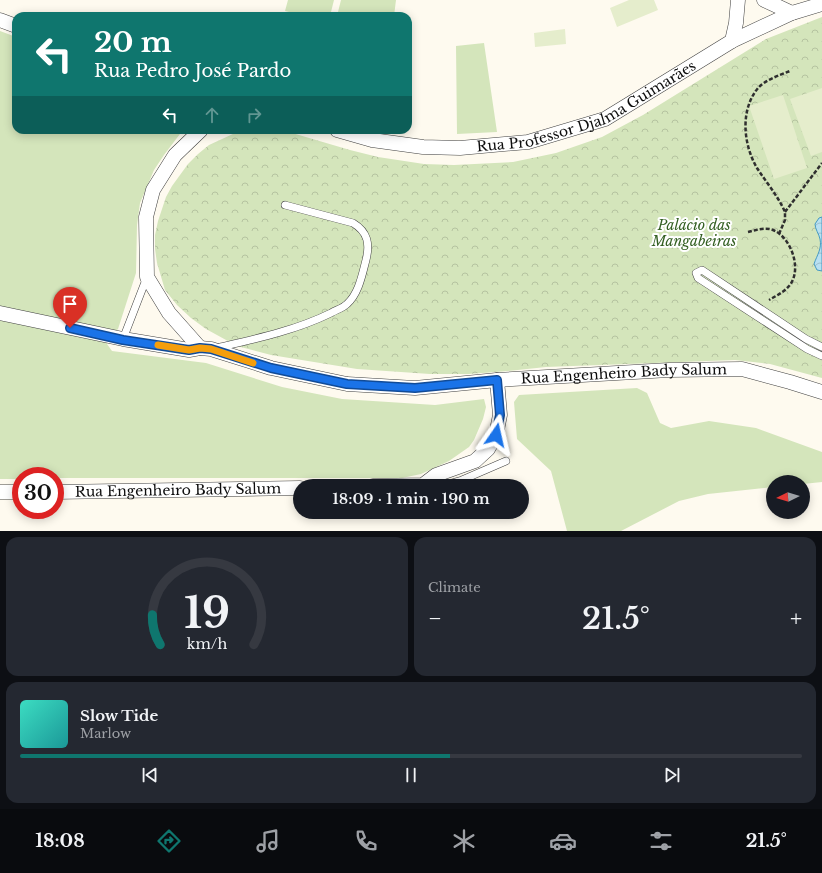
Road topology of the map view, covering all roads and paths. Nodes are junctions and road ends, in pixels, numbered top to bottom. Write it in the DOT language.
graph roads {
  1 [pos="738,0"];
  2 [pos="764,0"];
  3 [pos="822,4"];
  4 [pos="792,13"];
  5 [pos="0,20"];
  6 [pos="12,24"];
  7 [pos="732,40"];
  8 [pos="790,71"];
  9 [pos="197,134"];
  10 [pos="351,134"];
  11 [pos="822,163"];
  12 [pos="285,204"];
  13 [pos="785,212"];
  14 [pos="748,232"];
  15 [pos="779,234"];
  16 [pos="147,277"];
  17 [pos="765,302"];
  18 [pos="0,314"];
  19 [pos="123,340"];
  20 [pos="822,347"];
  21 [pos="205,349"];
  22 [pos="822,356"];
  23 [pos="497,380"];
  24 [pos="822,392"];
  25 [pos="506,460"];
  26 [pos="433,479"];
  27 [pos="464,479"];
  28 [pos="293,488"];
  29 [pos="0,492"];
  30 [pos="12,492"];
  31 [pos="64,492"];
  1 -- 7 [label="street"];
  2 -- 4 [label="street"];
  3 -- 4 [label="street, Rua Professor Djalma Guimarães"];
  4 -- 7 [label="street, Rua Professor Djalma Guimarães"];
  5 -- 6 [label="street"];
  7 -- 10 [label="street, Rua Professor Djalma Guimarães"];
  8 -- 13 [label="path"];
  9 -- 16 [label="street"];
  11 -- 13 [label="path"];
  12 -- 21 [label="lane"];
  13 -- 15 [label="path"];
  14 -- 15 [label="path"];
  15 -- 17 [label="path"];
  16 -- 19 [label="lane"];
  16 -- 21 [label="street"];
  18 -- 19 [label="street"];
  19 -- 21 [label="street"];
  20 -- 22 [label="lane"];
  21 -- 23 [label="street, Rua Engenheiro Bady Salum"];
  23 -- 24 [label="street, Rua Engenheiro Bady Salum"];
  23 -- 26 [label="street"];
  25 -- 27 [label="lane"];
  28 -- 31 [label="street, Rua Engenheiro Bady Salum"];
  29 -- 30 [label="street"];
}
